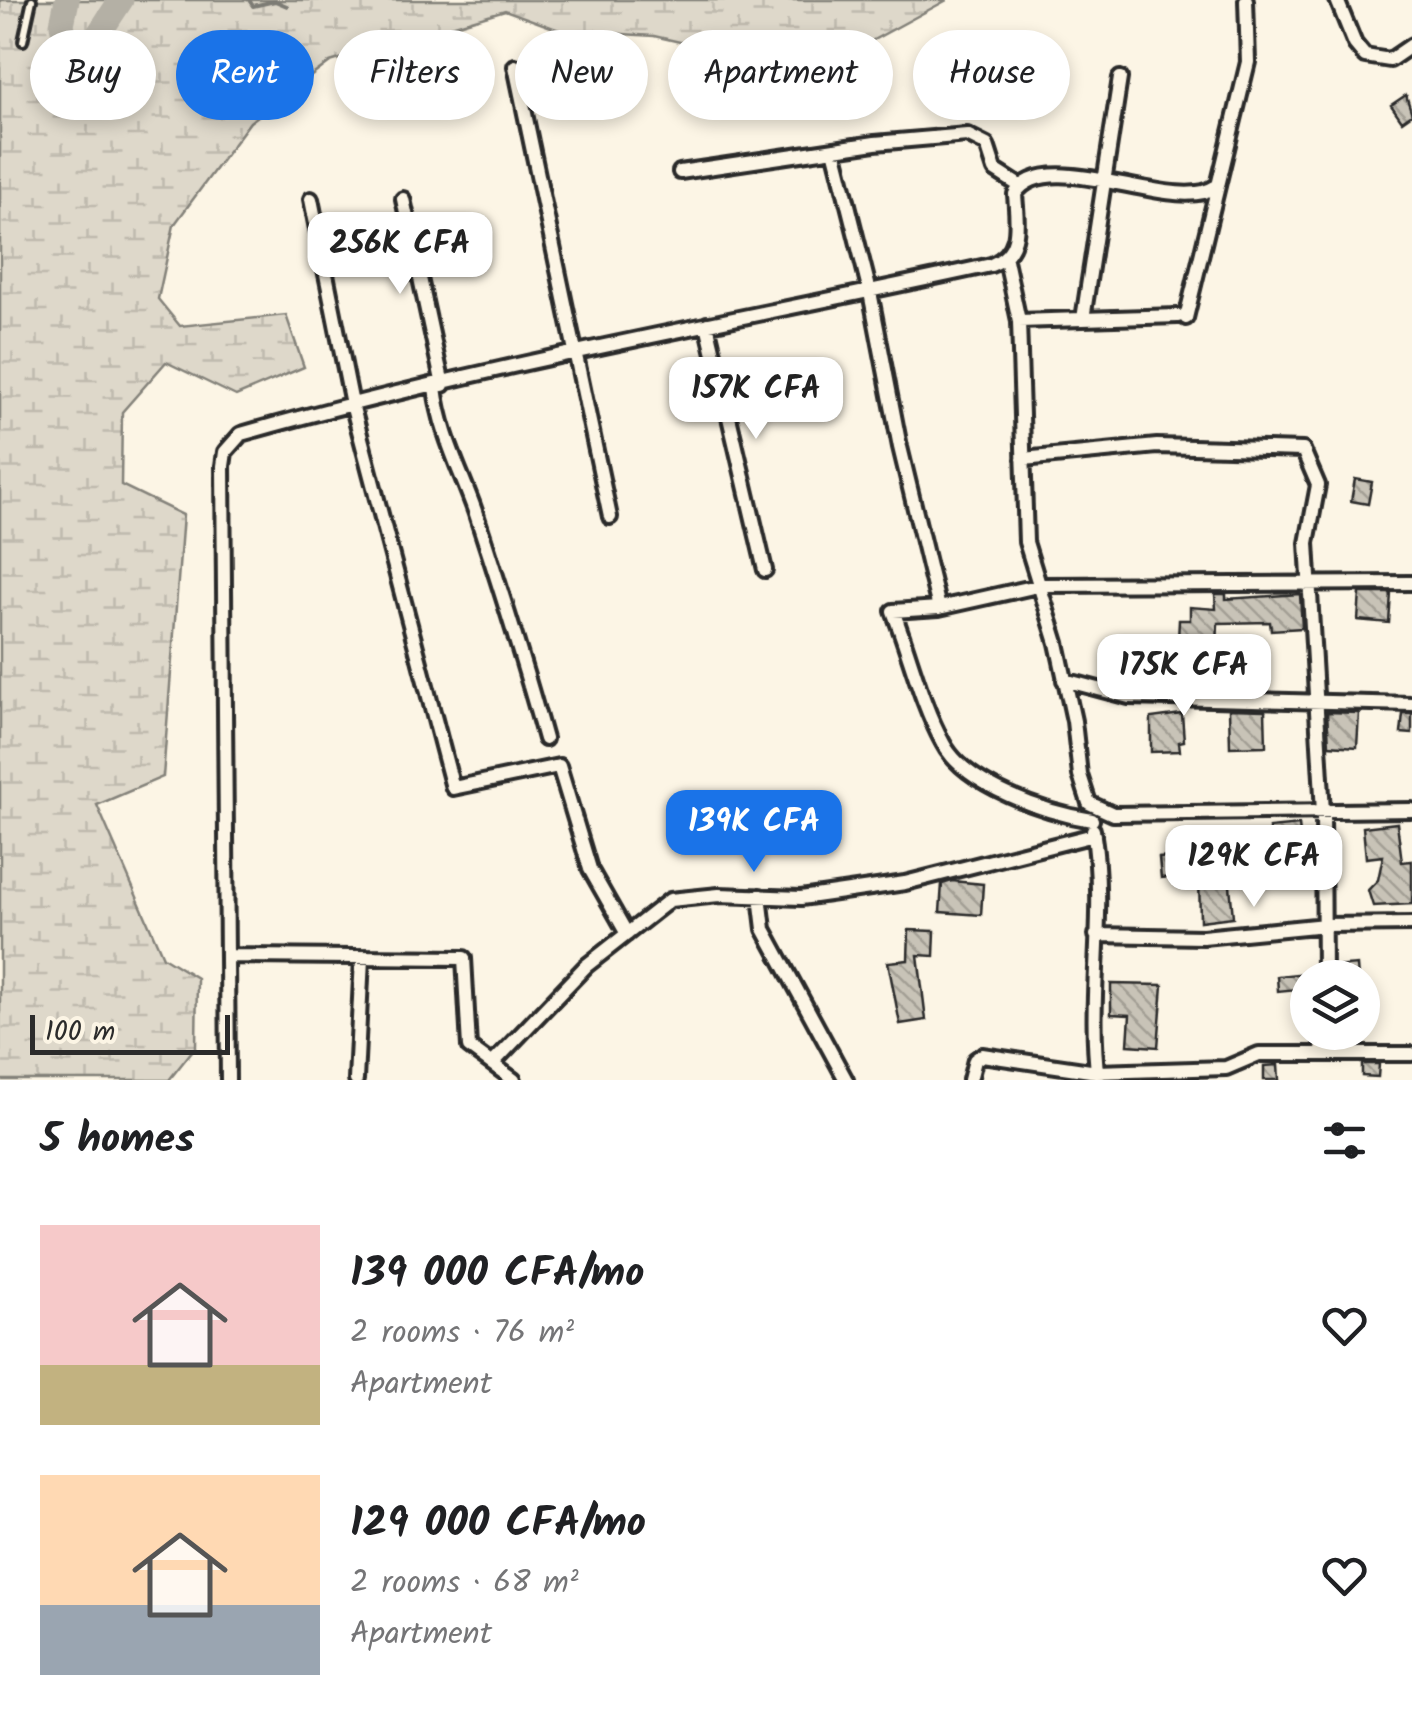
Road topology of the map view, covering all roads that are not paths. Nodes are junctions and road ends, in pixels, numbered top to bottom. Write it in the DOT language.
graph roads {
  1 [pos="32,0"];
  2 [pos="1246,0"];
  3 [pos="1337,0"];
  4 [pos="23,40"];
  5 [pos="1412,45"];
  6 [pos="1120,78"];
  7 [pos="526,120"];
  8 [pos="834,149"];
  9 [pos="680,172"];
  10 [pos="1103,180"];
  11 [pos="1020,186"];
  12 [pos="1215,187"];
  13 [pos="403,199"];
  14 [pos="310,200"];
  15 [pos="1006,260"];
  16 [pos="870,292"];
  17 [pos="1083,320"];
  18 [pos="1019,322"];
  19 [pos="707,324"];
  20 [pos="575,352"];
  21 [pos="439,386"];
  22 [pos="352,404"];
  23 [pos="1023,459"];
  24 [pos="610,517"];
  25 [pos="765,570"];
  26 [pos="1412,583"];
  27 [pos="1042,585"];
  28 [pos="1312,585"];
  29 [pos="939,608"];
  30 [pos="1064,680"];
  31 [pos="1313,700"];
  32 [pos="1412,704"];
  33 [pos="545,739"];
  34 [pos="1089,803"];
  35 [pos="1412,810"];
  36 [pos="1323,812"];
  37 [pos="1092,820"];
  38 [pos="1094,835"];
  39 [pos="760,896"];
  40 [pos="1325,924"];
  41 [pos="1412,924"];
  42 [pos="627,934"];
  43 [pos="1096,934"];
  44 [pos="230,956"];
  45 [pos="362,958"];
  46 [pos="1324,960"];
  47 [pos="1322,1050"];
  48 [pos="1322,1054"];
  49 [pos="1412,1054"];
  50 [pos="493,1063"];
  51 [pos="1226,1074"];
  52 [pos="1097,1076"];
  53 [pos="228,1080"];
  54 [pos="356,1080"];
  55 [pos="514,1080"];
  56 [pos="846,1080"];
  57 [pos="970,1080"];
  1 -- 4 [label="lane"];
  2 -- 12 [label="street"];
  3 -- 5 [label="street"];
  6 -- 10 [label="street"];
  7 -- 20 [label="street"];
  8 -- 9 [label="street"];
  8 -- 11 [label="street"];
  8 -- 16 [label="street"];
  10 -- 11 [label="street"];
  10 -- 12 [label="street"];
  10 -- 17 [label="street"];
  11 -- 15 [label="street"];
  12 -- 17 [label="street"];
  13 -- 21 [label="street"];
  14 -- 22 [label="street"];
  15 -- 16 [label="street"];
  15 -- 18 [label="street"];
  16 -- 19 [label="street"];
  16 -- 29 [label="street"];
  17 -- 18 [label="street"];
  18 -- 23 [label="street"];
  19 -- 20 [label="street"];
  19 -- 25 [label="street"];
  20 -- 21 [label="street"];
  20 -- 24 [label="street"];
  21 -- 22 [label="street"];
  21 -- 33 [label="street"];
  22 -- 42 [label="street"];
  22 -- 44 [label="street"];
  23 -- 27 [label="street"];
  23 -- 28 [label="street"];
  26 -- 28 [label="street"];
  27 -- 28 [label="street"];
  27 -- 29 [label="street"];
  27 -- 30 [label="street"];
  28 -- 31 [label="street"];
  29 -- 37 [label="street"];
  30 -- 31 [label="street"];
  30 -- 34 [label="street"];
  31 -- 32 [label="street"];
  31 -- 36 [label="street"];
  34 -- 36 [label="street"];
  34 -- 37 [label="street"];
  35 -- 36 [label="street"];
  36 -- 40 [label="street"];
  37 -- 38 [label="street"];
  38 -- 39 [label="street"];
  38 -- 43 [label="street"];
  39 -- 42 [label="street"];
  39 -- 56 [label="street"];
  40 -- 41 [label="street"];
  40 -- 43 [label="street"];
  40 -- 46 [label="street"];
  42 -- 50 [label="street"];
  43 -- 52 [label="street"];
  44 -- 45 [label="street"];
  44 -- 53 [label="street"];
  45 -- 50 [label="street"];
  45 -- 54 [label="street"];
  47 -- 48 [label="street"];
  48 -- 49 [label="street"];
  48 -- 51 [label="street"];
  50 -- 55 [label="street"];
  51 -- 52 [label="street"];
  52 -- 57 [label="street"];
}
